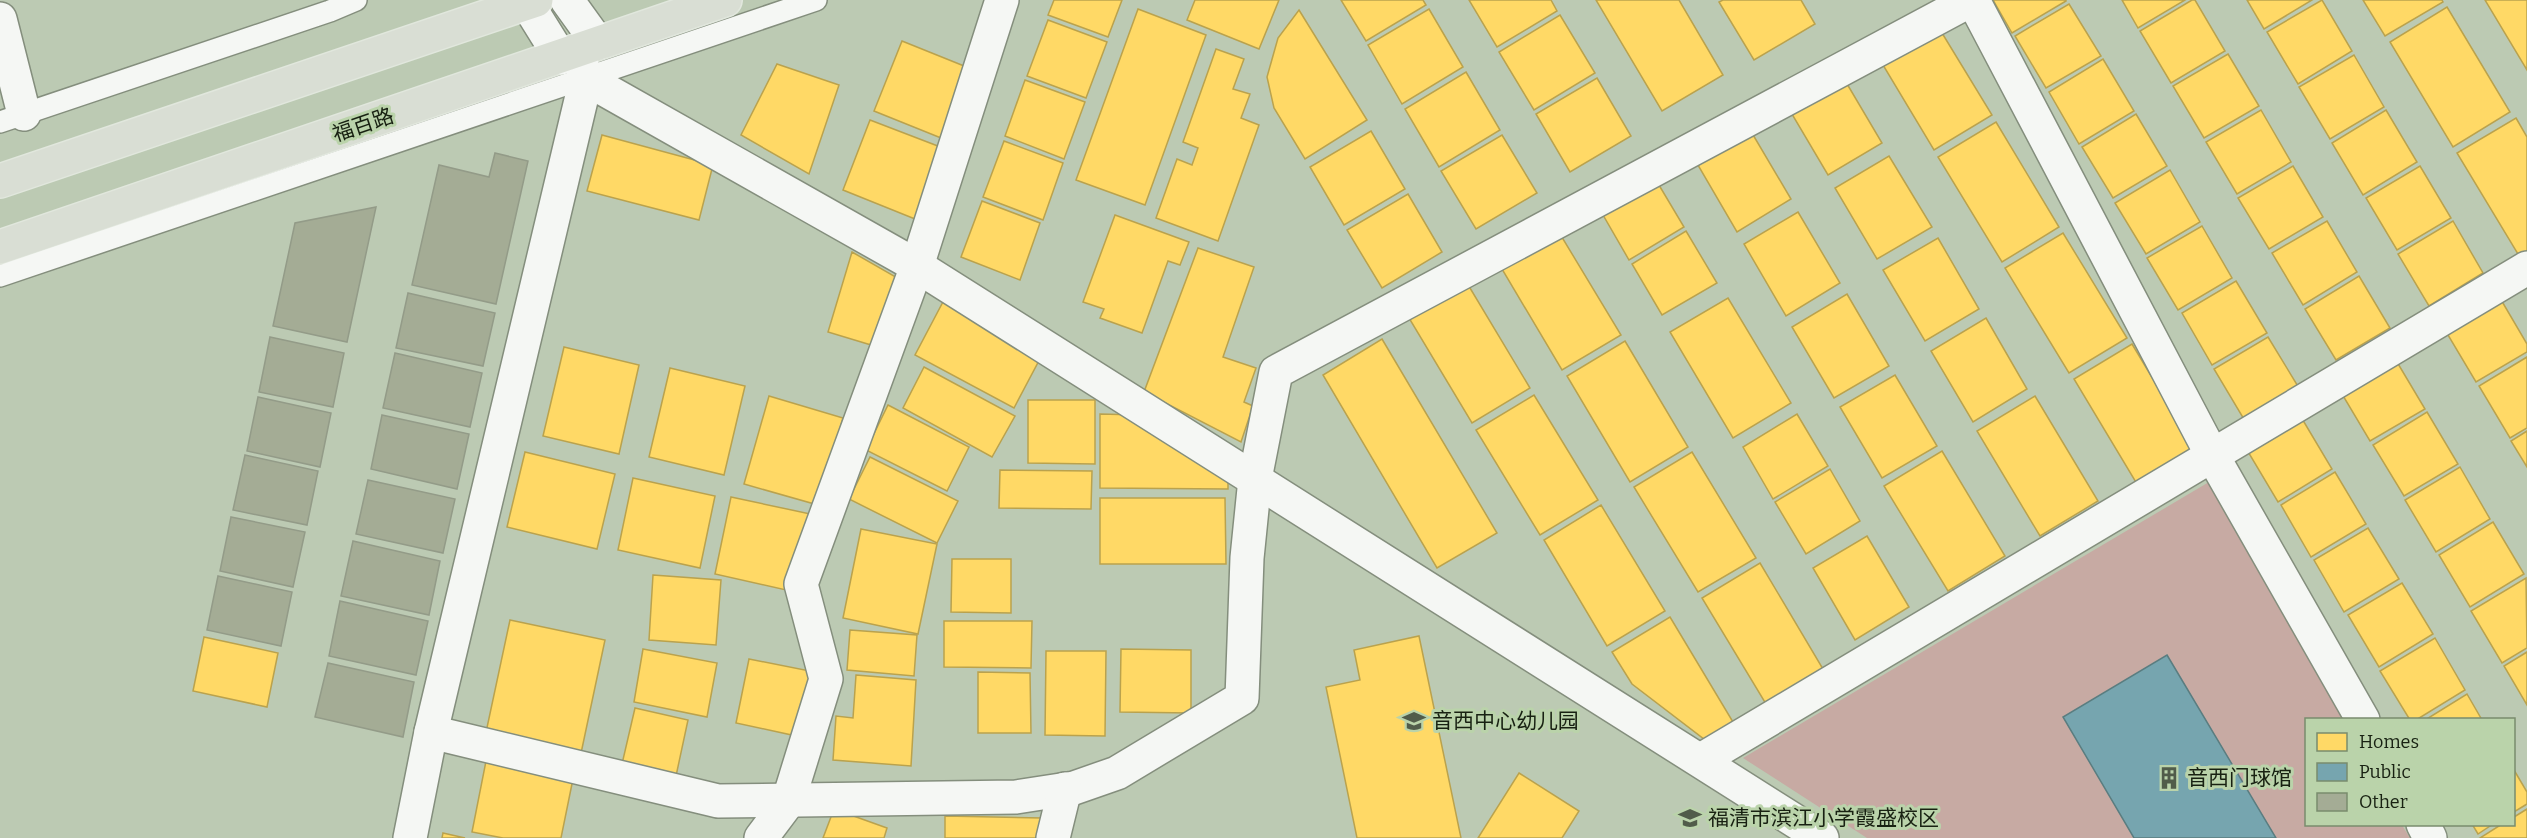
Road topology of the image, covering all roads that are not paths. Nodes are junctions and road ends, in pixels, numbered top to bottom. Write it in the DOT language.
graph roads {
  1 [pos="356,0"];
  2 [pos="567,0"];
  3 [pos="725,0"];
  4 [pos="816,0"];
  5 [pos="1002,0"];
  6 [pos="1972,0"];
  7 [pos="530,1"];
  8 [pos="0,19"];
  9 [pos="581,58"];
  10 [pos="12,118"];
  11 [pos="0,181"];
  12 [pos="0,247"];
  13 [pos="918,266"];
  14 [pos="2527,268"];
  15 [pos="0,276"];
  16 [pos="2212,456"];
  17 [pos="1255,479"];
  18 [pos="2362,718"];
  19 [pos="431,732"];
  20 [pos="1701,760"];
  21 [pos="1065,789"];
  22 [pos="788,802"];
  23 [pos="410,838"];
  24 [pos="761,838"];
  25 [pos="1053,838"];
  26 [pos="1822,838"];
  1 -- 10 [label="lane"];
  2 -- 9 [label="street"];
  3 -- 9 [label="main road, 福百路"];
  4 -- 9 [label="lane"];
  5 -- 13 [label="street"];
  6 -- 16 [label="street"];
  6 -- 17 [label="street"];
  7 -- 9 [label="street"];
  7 -- 11 [label="main road"];
  8 -- 10 [label="street"];
  9 -- 12 [label="main road, 福百路"];
  9 -- 13 [label="street"];
  9 -- 15 [label="lane"];
  9 -- 19 [label="street"];
  13 -- 17 [label="street"];
  13 -- 22 [label="street"];
  14 -- 16 [label="street"];
  16 -- 18 [label="street"];
  16 -- 20 [label="street"];
  17 -- 20 [label="street"];
  17 -- 21 [label="street"];
  19 -- 22 [label="street"];
  19 -- 23 [label="street"];
  20 -- 26 [label="street"];
  21 -- 22 [label="street"];
  21 -- 25 [label="street"];
  22 -- 24 [label="street"];
}
